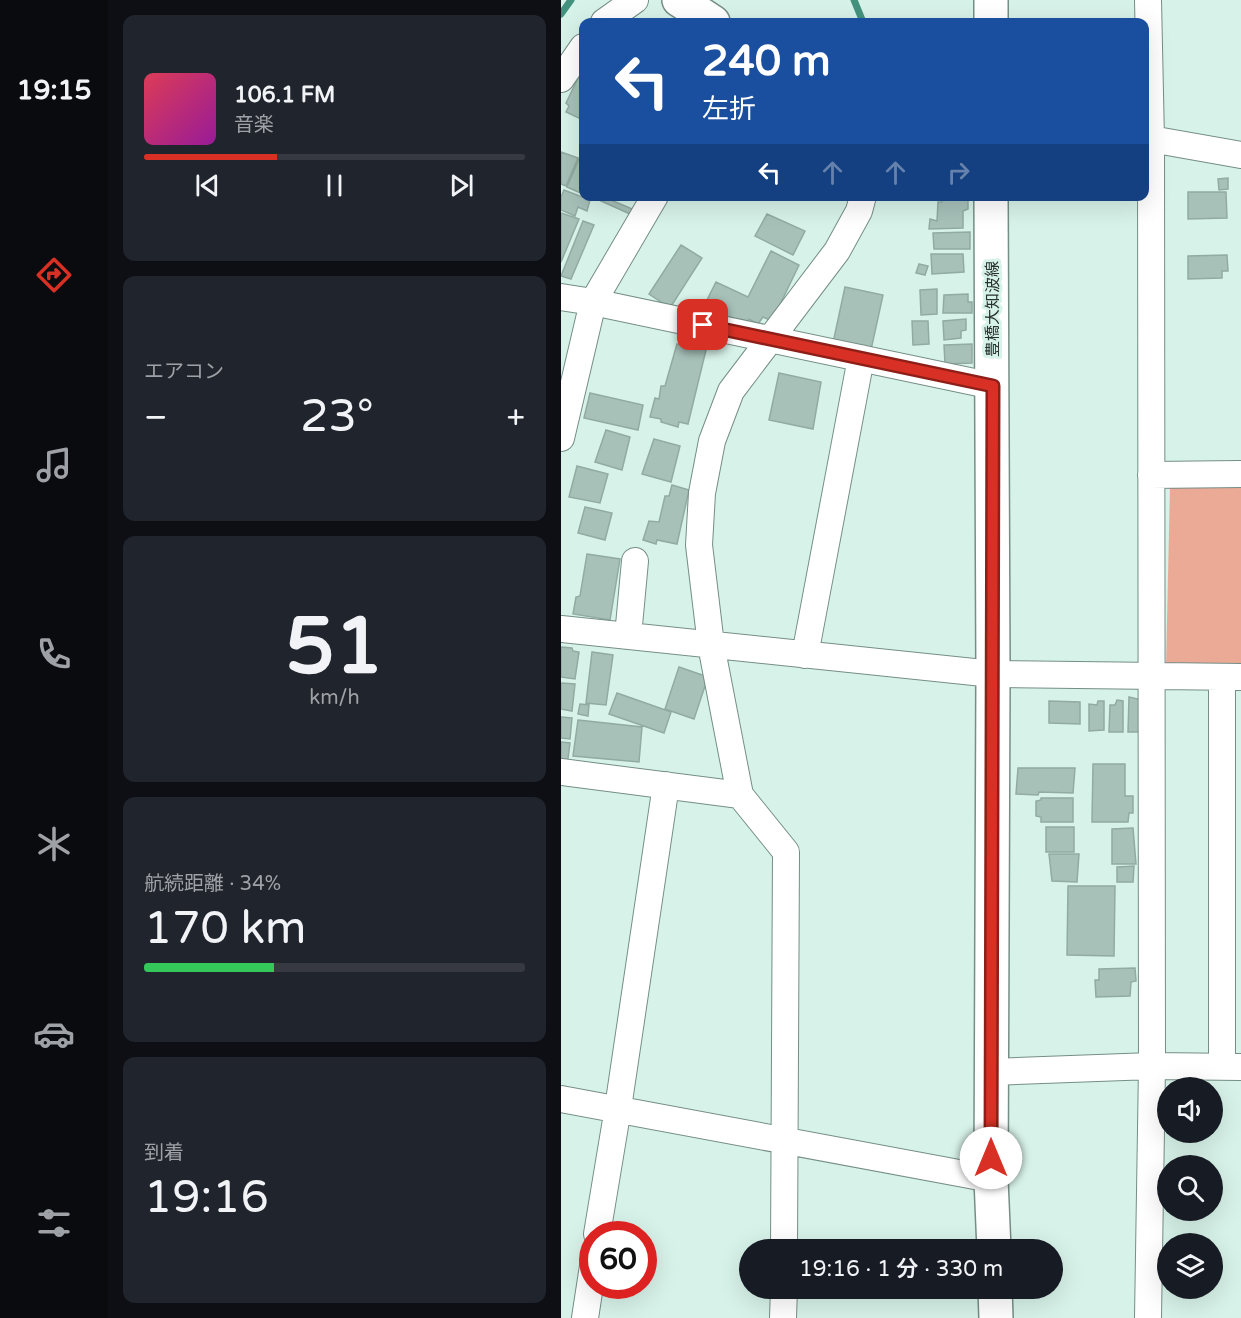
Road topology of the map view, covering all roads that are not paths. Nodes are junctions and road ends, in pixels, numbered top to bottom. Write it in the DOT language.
graph roads {
  1 [pos="635,0"];
  2 [pos="679,0"];
  3 [pos="991,0"];
  4 [pos="1147,0"];
  5 [pos="610,18"];
  6 [pos="707,18"];
  7 [pos="991,18"];
  8 [pos="1147,18"];
  9 [pos="579,53"];
  10 [pos="561,79"];
  11 [pos="1149,139"];
  12 [pos="1241,155"];
  13 [pos="652,201"];
  14 [pos="862,201"];
  15 [pos="991,201"];
  16 [pos="1149,201"];
  17 [pos="561,297"];
  18 [pos="593,302"];
  19 [pos="768,339"];
  20 [pos="861,358"];
  21 [pos="993,386"];
  22 [pos="561,438"];
  23 [pos="1241,474"];
  24 [pos="1151,475"];
  25 [pos="635,561"];
  26 [pos="561,629"];
  27 [pos="628,636"];
  28 [pos="711,645"];
  29 [pos="805,655"];
  30 [pos="993,674"];
  31 [pos="1151,676"];
  32 [pos="1232,677"];
  33 [pos="561,772"];
  34 [pos="666,785"];
  35 [pos="740,795"];
  36 [pos="1152,1066"];
  37 [pos="1232,1067"];
  38 [pos="991,1072"];
  39 [pos="561,1099"];
  40 [pos="618,1108"];
  41 [pos="785,1142"];
  42 [pos="991,1179"];
  43 [pos="599,1221"];
  44 [pos="784,1239"];
  45 [pos="994,1239"];
  46 [pos="588,1299"];
  47 [pos="784,1299"];
  48 [pos="995,1299"];
  49 [pos="585,1318"];
  50 [pos="783,1318"];
  51 [pos="996,1318"];
  52 [pos="1148,1318"];
  1 -- 5 [label="street"];
  2 -- 6 [label="main road"];
  3 -- 7 [label="main road"];
  4 -- 8 [label="street"];
  9 -- 10 [label="street"];
  11 -- 12 [label="street"];
  13 -- 18 [label="street"];
  14 -- 19 [label="street"];
  15 -- 21 [label="main road, 豊橋大知波線"];
  16 -- 24 [label="street"];
  17 -- 18 [label="street"];
  18 -- 19 [label="street"];
  18 -- 22 [label="street"];
  19 -- 20 [label="street"];
  19 -- 28 [label="street"];
  20 -- 21 [label="street"];
  20 -- 29 [label="street"];
  21 -- 30 [label="main road, 豊橋大知波線"];
  23 -- 24 [label="street"];
  24 -- 31 [label="street"];
  25 -- 27 [label="street"];
  26 -- 27 [label="street"];
  27 -- 28 [label="street"];
  28 -- 29 [label="street"];
  28 -- 35 [label="street"];
  29 -- 30 [label="street"];
  30 -- 31 [label="street"];
  30 -- 38 [label="main road, 豊橋大知波線"];
  31 -- 32 [label="street"];
  31 -- 36 [label="street"];
  32 -- 37 [label="street"];
  33 -- 34 [label="street"];
  34 -- 35 [label="street"];
  34 -- 40 [label="street"];
  35 -- 41 [label="street"];
  36 -- 37 [label="street"];
  36 -- 38 [label="street"];
  36 -- 52 [label="street"];
  38 -- 42 [label="main road, 豊橋大知波線"];
  39 -- 40 [label="street"];
  40 -- 41 [label="street"];
  40 -- 43 [label="street"];
  41 -- 42 [label="street"];
  41 -- 44 [label="street"];
  42 -- 45 [label="main road, 豊橋大知波線"];
  46 -- 49 [label="street"];
  47 -- 50 [label="street"];
  48 -- 51 [label="main road"];
}
